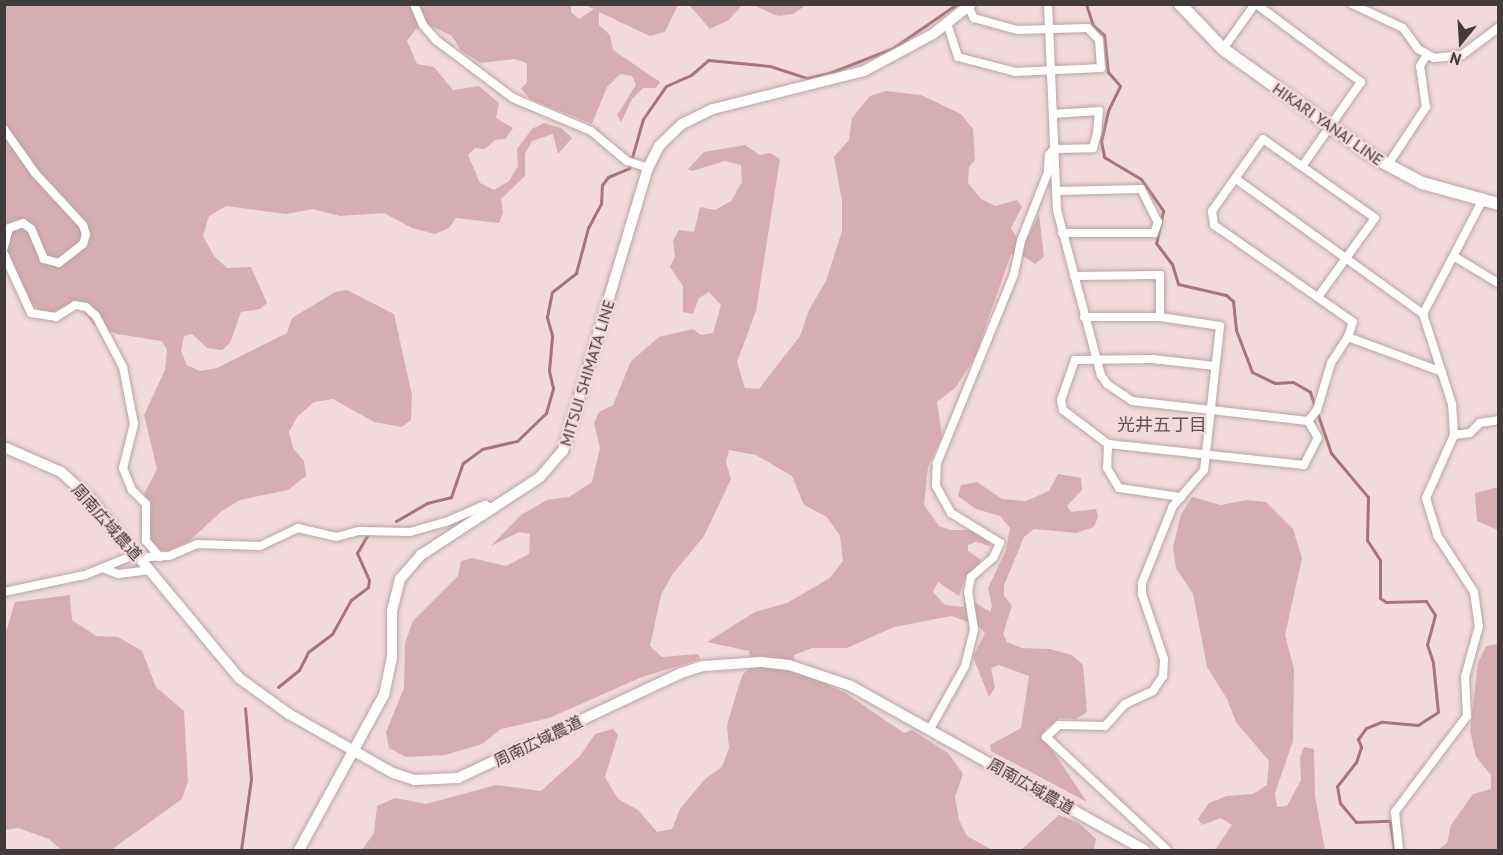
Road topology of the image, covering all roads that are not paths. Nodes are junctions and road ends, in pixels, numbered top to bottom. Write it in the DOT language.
graph roads {
  1 [pos="414,4"];
  2 [pos="1048,4"];
  3 [pos="1180,4"];
  4 [pos="1256,4"];
  5 [pos="1352,4"];
  6 [pos="969,5"];
  7 [pos="947,23"];
  8 [pos="1498,28"];
  9 [pos="1049,29"];
  10 [pos="1223,49"];
  11 [pos="1426,56"];
  12 [pos="1051,71"];
  13 [pos="1053,114"];
  14 [pos="1330,125"];
  15 [pos="4,129"];
  16 [pos="1054,149"];
  17 [pos="1303,165"];
  18 [pos="1388,166"];
  19 [pos="648,168"];
  20 [pos="1236,179"];
  21 [pos="1056,191"];
  22 [pos="1482,201"];
  23 [pos="1498,204"];
  24 [pos="1062,233"];
  25 [pos="4,247"];
  26 [pos="4,254"];
  27 [pos="1455,257"];
  28 [pos="1348,258"];
  29 [pos="1074,276"];
  30 [pos="1498,283"];
  31 [pos="1318,297"];
  32 [pos="1423,314"];
  33 [pos="1084,317"];
  34 [pos="1160,317"];
  35 [pos="1348,337"];
  36 [pos="1096,360"];
  37 [pos="1215,366"];
  38 [pos="1442,372"];
  39 [pos="1211,410"];
  40 [pos="1312,415"];
  41 [pos="1498,420"];
  42 [pos="1454,435"];
  43 [pos="1108,444"];
  44 [pos="4,447"];
  45 [pos="1207,454"];
  46 [pos="1180,497"];
  47 [pos="492,508"];
  48 [pos="129,557"];
  49 [pos="148,557"];
  50 [pos="160,557"];
  51 [pos="103,568"];
  52 [pos="149,570"];
  53 [pos="4,592"];
  54 [pos="930,729"];
  55 [pos="354,752"];
  56 [pos="299,850"];
  57 [pos="1144,850"];
  58 [pos="1167,850"];
  59 [pos="1399,850"];
  1 -- 19 [label="street"];
  2 -- 9 [label="street"];
  3 -- 10 [label="main road, HIKARI YANAI LINE"];
  4 -- 10 [label="street"];
  4 -- 14 [label="street"];
  5 -- 11 [label="street"];
  6 -- 7 [label="street, MITSUI SHIMATA LINE"];
  6 -- 9 [label="street"];
  7 -- 12 [label="street"];
  7 -- 19 [label="street, MITSUI SHIMATA LINE"];
  8 -- 11 [label="street"];
  9 -- 12 [label="street"];
  9 -- 12 [label="street"];
  10 -- 14 [label="main road, HIKARI YANAI LINE"];
  11 -- 18 [label="street"];
  12 -- 13 [label="street"];
  13 -- 16 [label="street"];
  13 -- 16 [label="street"];
  14 -- 17 [label="street"];
  14 -- 18 [label="main road, HIKARI YANAI LINE"];
  15 -- 25 [label="street"];
  16 -- 21 [label="street"];
  16 -- 54 [label="street"];
  17 -- 20 [label="street"];
  17 -- 28 [label="street"];
  18 -- 22 [label="main road, HIKARI YANAI LINE"];
  19 -- 47 [label="street, MITSUI SHIMATA LINE"];
  20 -- 28 [label="street"];
  20 -- 31 [label="street"];
  21 -- 24 [label="street"];
  21 -- 24 [label="street"];
  22 -- 23 [label="main road, HIKARI YANAI LINE"];
  22 -- 27 [label="street"];
  24 -- 29 [label="street"];
  26 -- 50 [label="street"];
  27 -- 30 [label="street"];
  27 -- 32 [label="street"];
  28 -- 31 [label="street"];
  28 -- 32 [label="street"];
  29 -- 33 [label="street"];
  29 -- 34 [label="street"];
  31 -- 35 [label="street"];
  32 -- 38 [label="street"];
  33 -- 34 [label="street"];
  33 -- 36 [label="street"];
  34 -- 37 [label="street"];
  35 -- 38 [label="street"];
  35 -- 40 [label="street"];
  36 -- 37 [label="street"];
  36 -- 39 [label="street"];
  36 -- 43 [label="street"];
  37 -- 39 [label="street"];
  38 -- 42 [label="street"];
  39 -- 40 [label="street"];
  39 -- 45 [label="street"];
  40 -- 45 [label="street"];
  41 -- 42 [label="street"];
  42 -- 59 [label="street"];
  43 -- 45 [label="street"];
  43 -- 46 [label="street"];
  44 -- 52 [label="street, 周南広域農道"];
  45 -- 46 [label="street"];
  46 -- 58 [label="street"];
  47 -- 50 [label="street"];
  47 -- 55 [label="street, MITSUI SHIMATA LINE"];
  48 -- 51 [label="street"];
  49 -- 50 [label="street"];
  51 -- 52 [label="street"];
  51 -- 53 [label="street"];
  52 -- 55 [label="street, 周南広域農道"];
  54 -- 55 [label="street, 周南広域農道"];
  54 -- 57 [label="street, 周南広域農道"];
  55 -- 56 [label="street, MITSUI SHIMATA LINE"];
}
